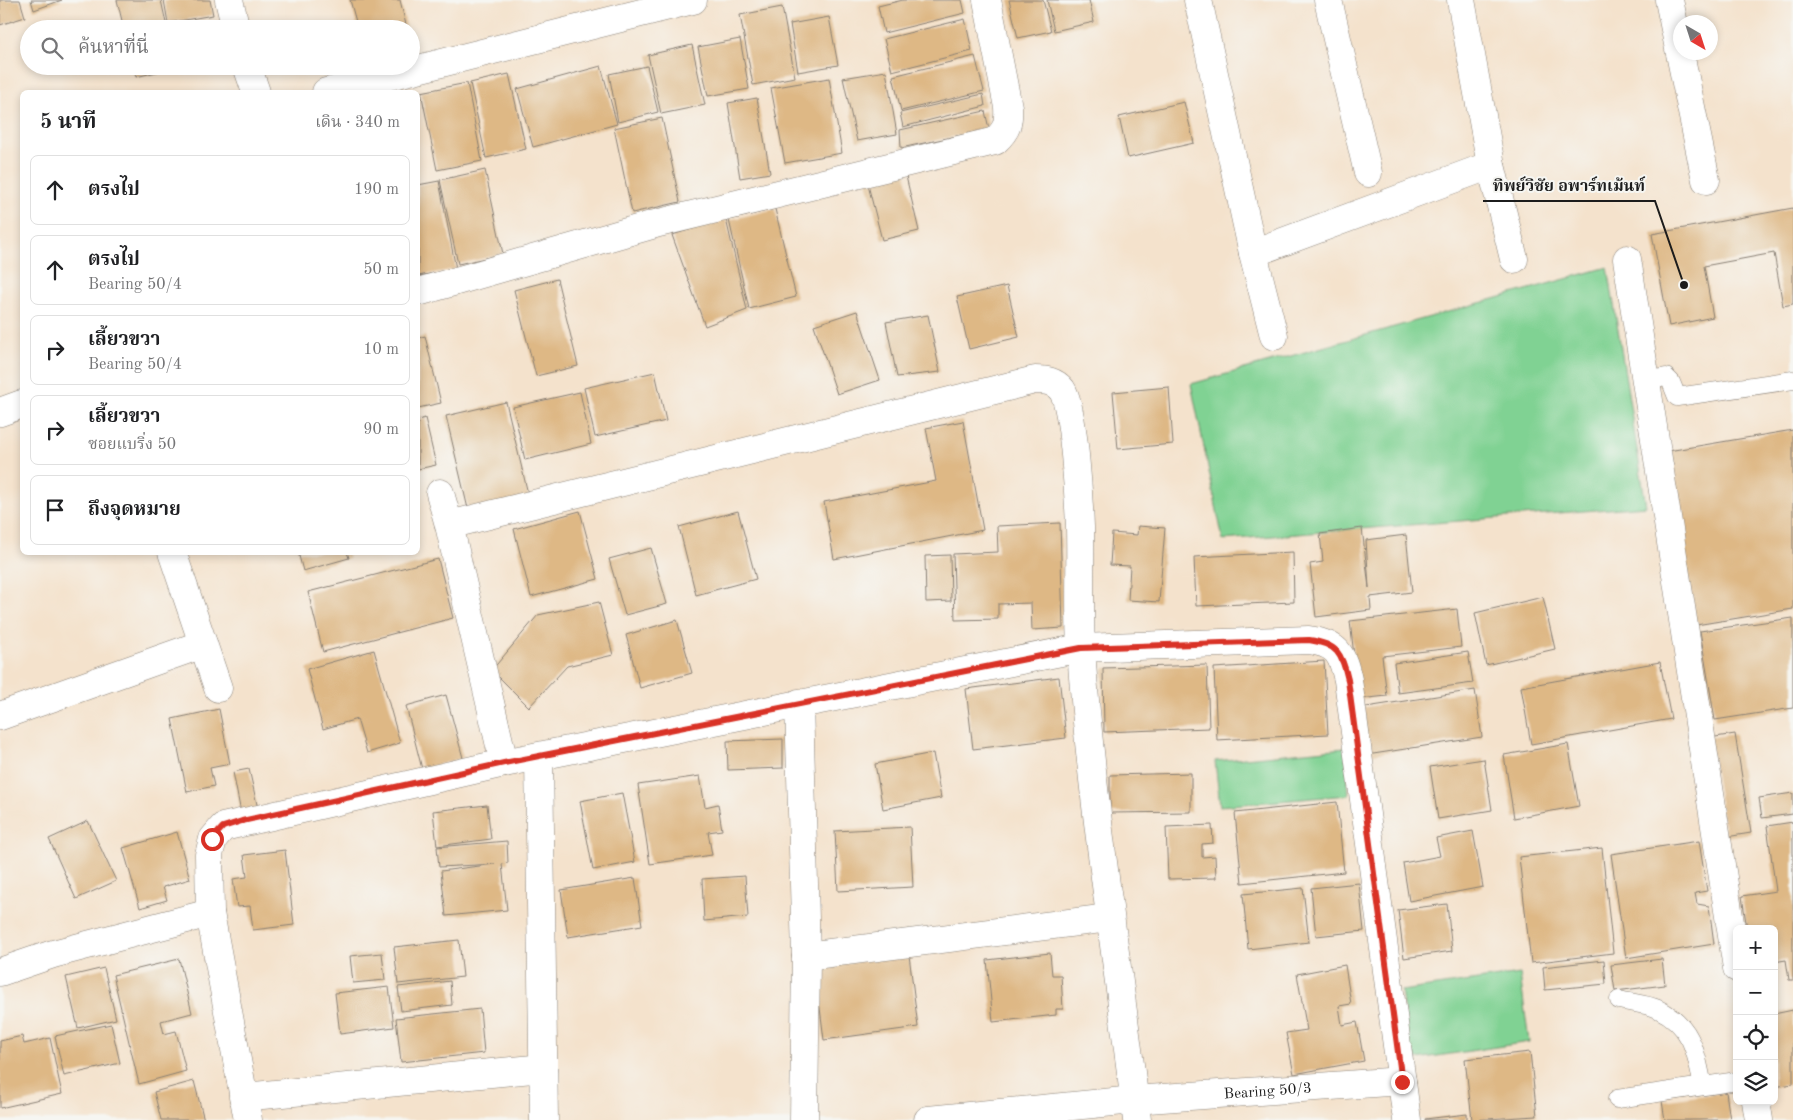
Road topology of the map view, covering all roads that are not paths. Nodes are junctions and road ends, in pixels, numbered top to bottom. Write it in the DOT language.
graph roads {
  1 [pos="229,0"];
  2 [pos="693,0"];
  3 [pos="987,0"];
  4 [pos="1198,0"];
  5 [pos="1328,0"];
  6 [pos="1461,0"];
  7 [pos="1669,0"];
  8 [pos="234,20"];
  9 [pos="420,68"];
  10 [pos="250,75"];
  11 [pos="394,75"];
  12 [pos="255,90"];
  13 [pos="334,90"];
  14 [pos="1491,165"];
  15 [pos="1368,173"];
  16 [pos="1706,180"];
  17 [pos="1253,252"];
  18 [pos="1514,259"];
  19 [pos="1627,259"];
  20 [pos="420,291"];
  21 [pos="1274,336"];
  22 [pos="1793,380"];
  23 [pos="1646,381"];
  24 [pos="20,405"];
  25 [pos="0,412"];
  26 [pos="440,494"];
  27 [pos="449,525"];
  28 [pos="173,555"];
  29 [pos="203,644"];
  30 [pos="1081,648"];
  31 [pos="218,688"];
  32 [pos="799,703"];
  33 [pos="0,716"];
  34 [pos="539,757"];
  35 [pos="504,763"];
  36 [pos="210,913"];
  37 [pos="1109,918"];
  38 [pos="1733,942"];
  39 [pos="806,956"];
  40 [pos="0,972"];
  41 [pos="1620,1000"];
  42 [pos="543,1068"];
  43 [pos="1402,1082"];
  44 [pos="1733,1082"];
  45 [pos="1703,1086"];
  46 [pos="1617,1099"];
  47 [pos="1757,1105"];
  48 [pos="245,1109"];
  49 [pos="1136,1110"];
  50 [pos="544,1120"];
  51 [pos="804,1120"];
  52 [pos="928,1120"];
  53 [pos="1407,1120"];
  54 [pos="1759,1120"];
  1 -- 8 [label="street"];
  2 -- 9 [label="street"];
  3 -- 20 [label="street"];
  4 -- 17 [label="street"];
  5 -- 15 [label="street"];
  6 -- 14 [label="street"];
  7 -- 16 [label="street"];
  10 -- 12 [label="street"];
  11 -- 13 [label="street"];
  14 -- 17 [label="street"];
  14 -- 18 [label="street"];
  17 -- 21 [label="street"];
  19 -- 23 [label="street"];
  22 -- 23 [label="lane"];
  23 -- 38 [label="street"];
  24 -- 25 [label="street"];
  26 -- 27 [label="street"];
  27 -- 30 [label="street"];
  27 -- 35 [label="street"];
  28 -- 29 [label="street"];
  29 -- 31 [label="street"];
  29 -- 33 [label="street"];
  30 -- 32 [label="street"];
  30 -- 37 [label="street"];
  30 -- 43 [label="street"];
  32 -- 34 [label="street"];
  32 -- 39 [label="street"];
  34 -- 35 [label="street"];
  34 -- 42 [label="street"];
  35 -- 36 [label="street"];
  36 -- 40 [label="street"];
  36 -- 48 [label="street"];
  37 -- 39 [label="street"];
  37 -- 49 [label="street"];
  39 -- 51 [label="street"];
  41 -- 45 [label="lane"];
  42 -- 48 [label="street"];
  42 -- 50 [label="street"];
  43 -- 49 [label="street, Bearing 50/3"];
  43 -- 53 [label="street"];
  44 -- 45 [label="lane"];
  45 -- 46 [label="lane"];
  47 -- 54 [label="street"];
  49 -- 52 [label="street, Bearing 50/3"];
}
